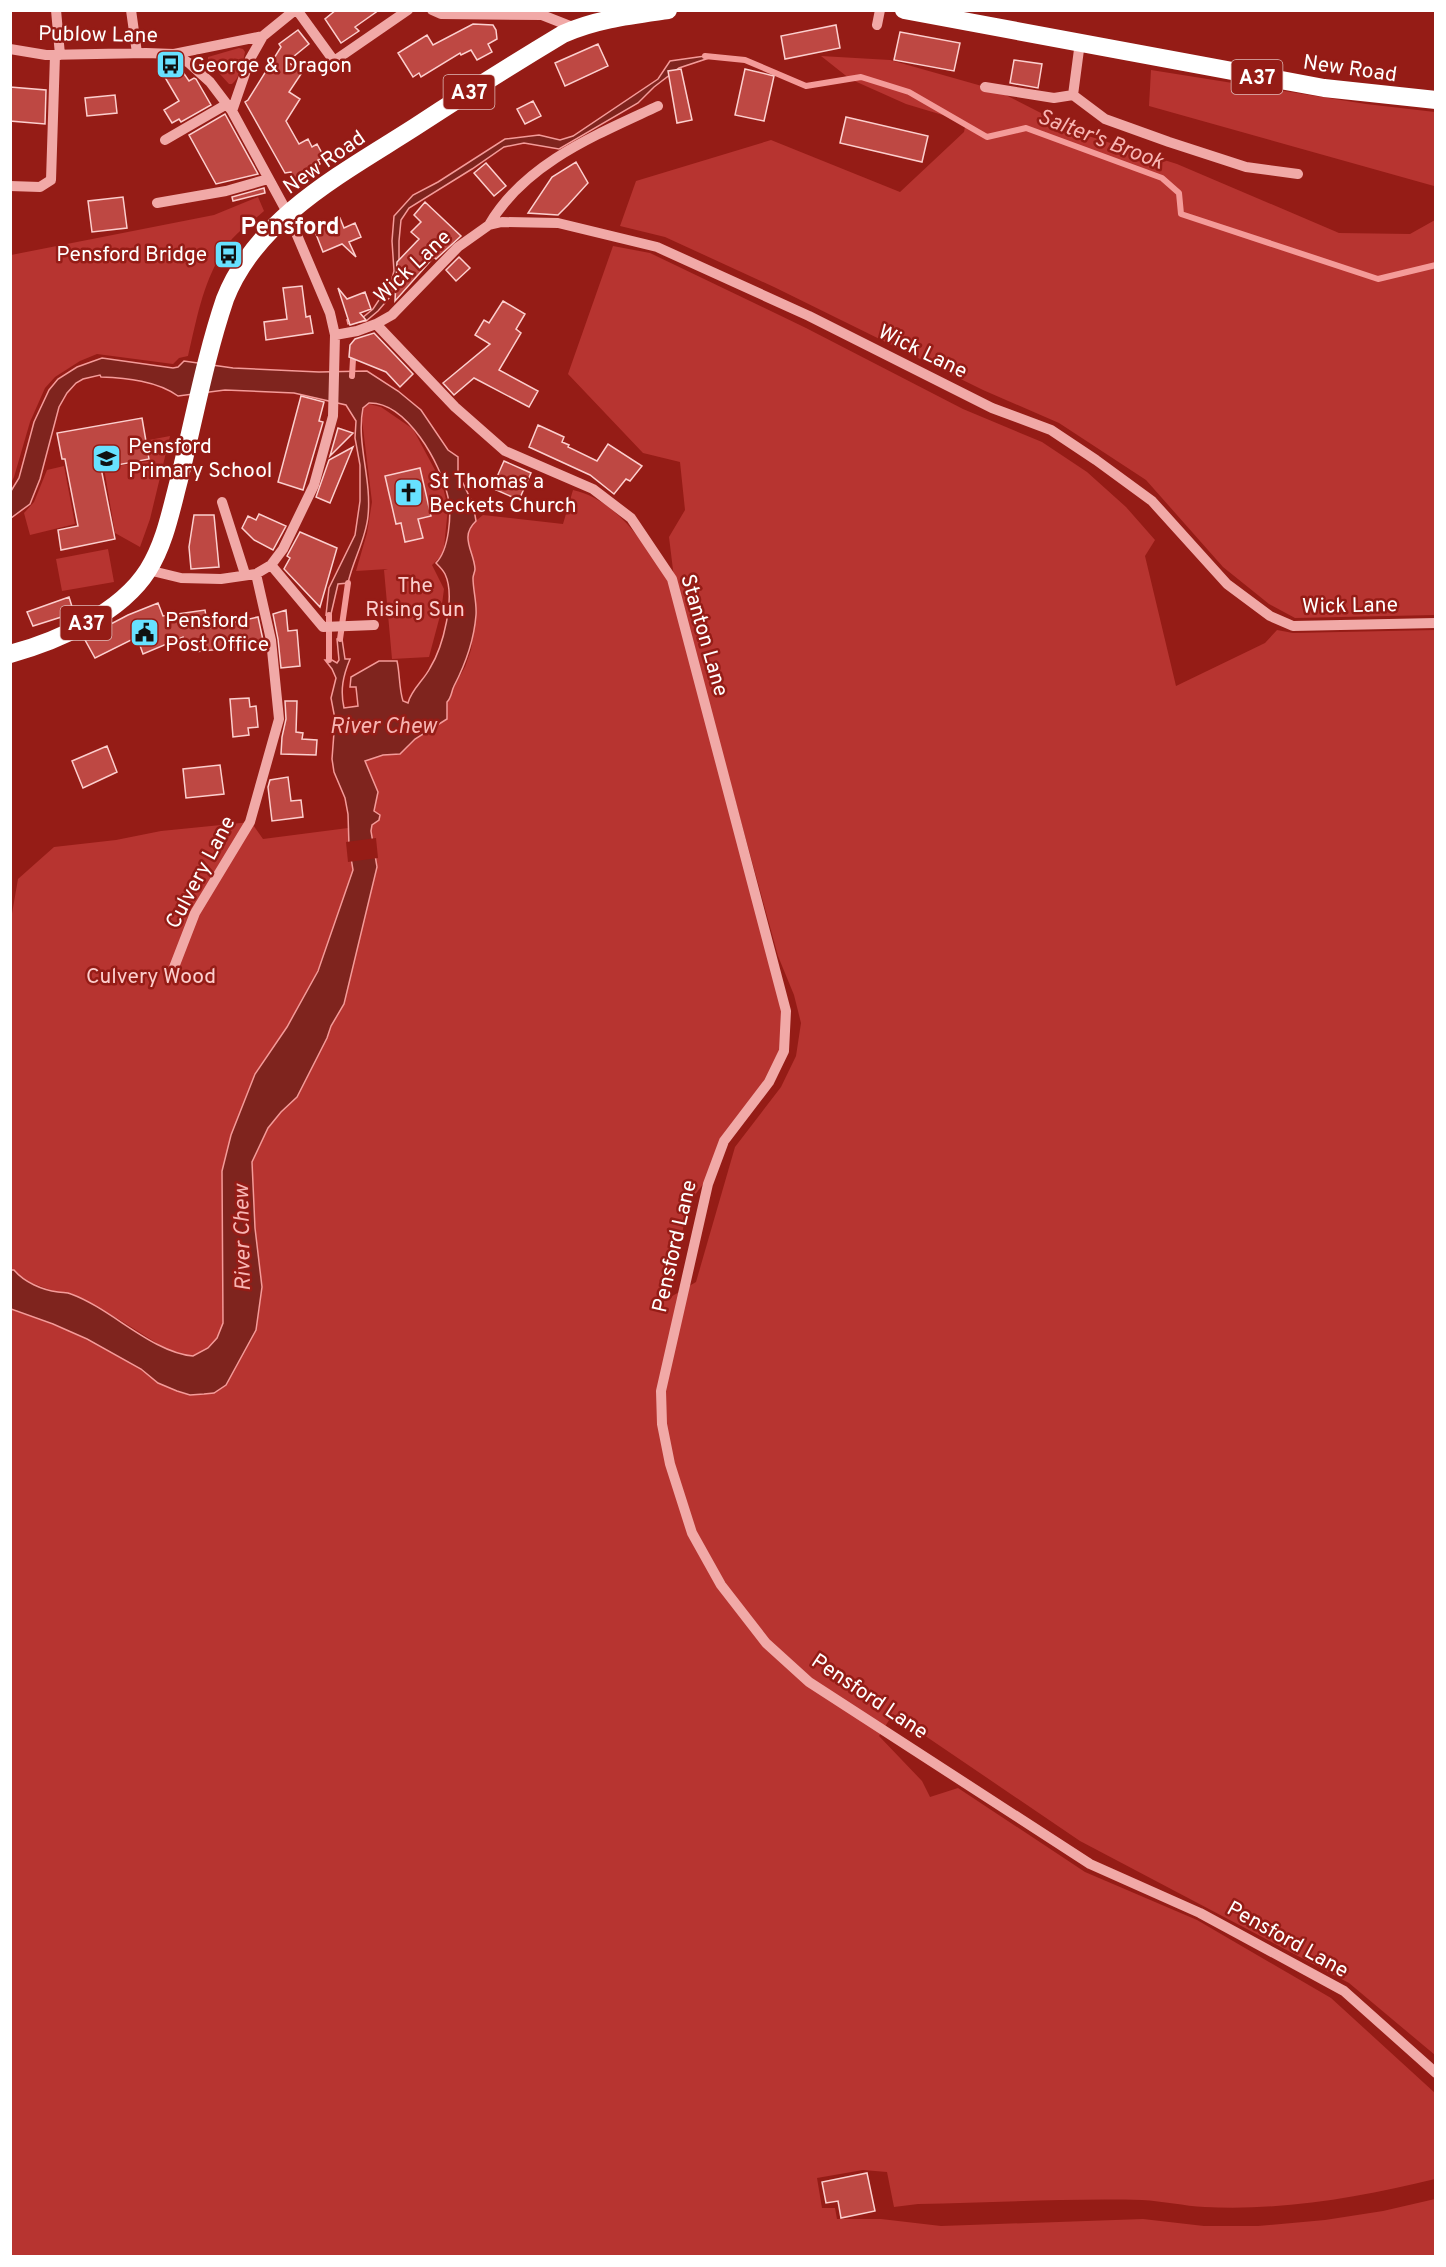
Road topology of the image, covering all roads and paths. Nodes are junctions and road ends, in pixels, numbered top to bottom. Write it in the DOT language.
graph roads {
  1 [pos="56,10"];
  2 [pos="131,10"];
  3 [pos="296,10"];
  4 [pos="408,10"];
  5 [pos="432,10"];
  6 [pos="669,10"];
  7 [pos="879,10"];
  8 [pos="907,11"];
  9 [pos="877,25"];
  10 [pos="576,28"];
  11 [pos="263,36"];
  12 [pos="1080,42"];
  13 [pos="10,49"];
  14 [pos="136,53"];
  15 [pos="174,54"];
  16 [pos="58,55"];
  17 [pos="985,87"];
  18 [pos="1073,95"];
  19 [pos="1436,100"];
  20 [pos="658,106"];
  21 [pos="229,107"];
  22 [pos="165,140"];
  23 [pos="1298,174"];
  24 [pos="268,178"];
  25 [pos="10,186"];
  26 [pos="157,203"];
  27 [pos="288,214"];
  28 [pos="489,225"];
  29 [pos="376,324"];
  30 [pos="335,335"];
  31 [pos="222,502"];
  32 [pos="271,565"];
  33 [pos="148,570"];
  34 [pos="250,574"];
  35 [pos="1436,623"];
  36 [pos="374,626"];
  37 [pos="10,654"];
  38 [pos="771,953"];
  39 [pos="171,975"];
  40 [pos="1436,2073"];
  1 -- 16 [label="street"];
  2 -- 14 [label="street"];
  3 -- 4 [label="street"];
  3 -- 11 [label="street"];
  5 -- 10 [label="street"];
  6 -- 10 [label="highway, New Road / A37"];
  7 -- 9 [label="street"];
  8 -- 12 [label="highway, New Road / A37"];
  10 -- 27 [label="highway, New Road / A37"];
  11 -- 15 [label="street"];
  11 -- 21 [label="street"];
  12 -- 18 [label="street"];
  12 -- 19 [label="highway, New Road / A37"];
  13 -- 16 [label="street, Publow Lane"];
  14 -- 15 [label="street, Publow Lane"];
  14 -- 16 [label="street, Publow Lane"];
  15 -- 21 [label="street, Publow Lane"];
  16 -- 25 [label="street"];
  17 -- 18 [label="street"];
  18 -- 23 [label="street"];
  20 -- 28 [label="street"];
  21 -- 22 [label="street"];
  21 -- 24 [label="street, Publow Lane"];
  24 -- 26 [label="street"];
  24 -- 27 [label="street, Publow Lane"];
  27 -- 30 [label="street, Publow Lane"];
  27 -- 33 [label="highway, New Road / A37"];
  28 -- 29 [label="street, Wick Lane"];
  28 -- 35 [label="street, Wick Lane"];
  29 -- 30 [label="street"];
  29 -- 38 [label="street, Stanton Lane"];
  30 -- 32 [label="street, Publow Lane"];
  31 -- 34 [label="street, Culvery Lane"];
  32 -- 34 [label="street"];
  32 -- 36 [label="street"];
  33 -- 34 [label="street"];
  33 -- 37 [label="highway, A37"];
  34 -- 39 [label="street, Culvery Lane"];
  38 -- 40 [label="street, Pensford Lane"];
}
